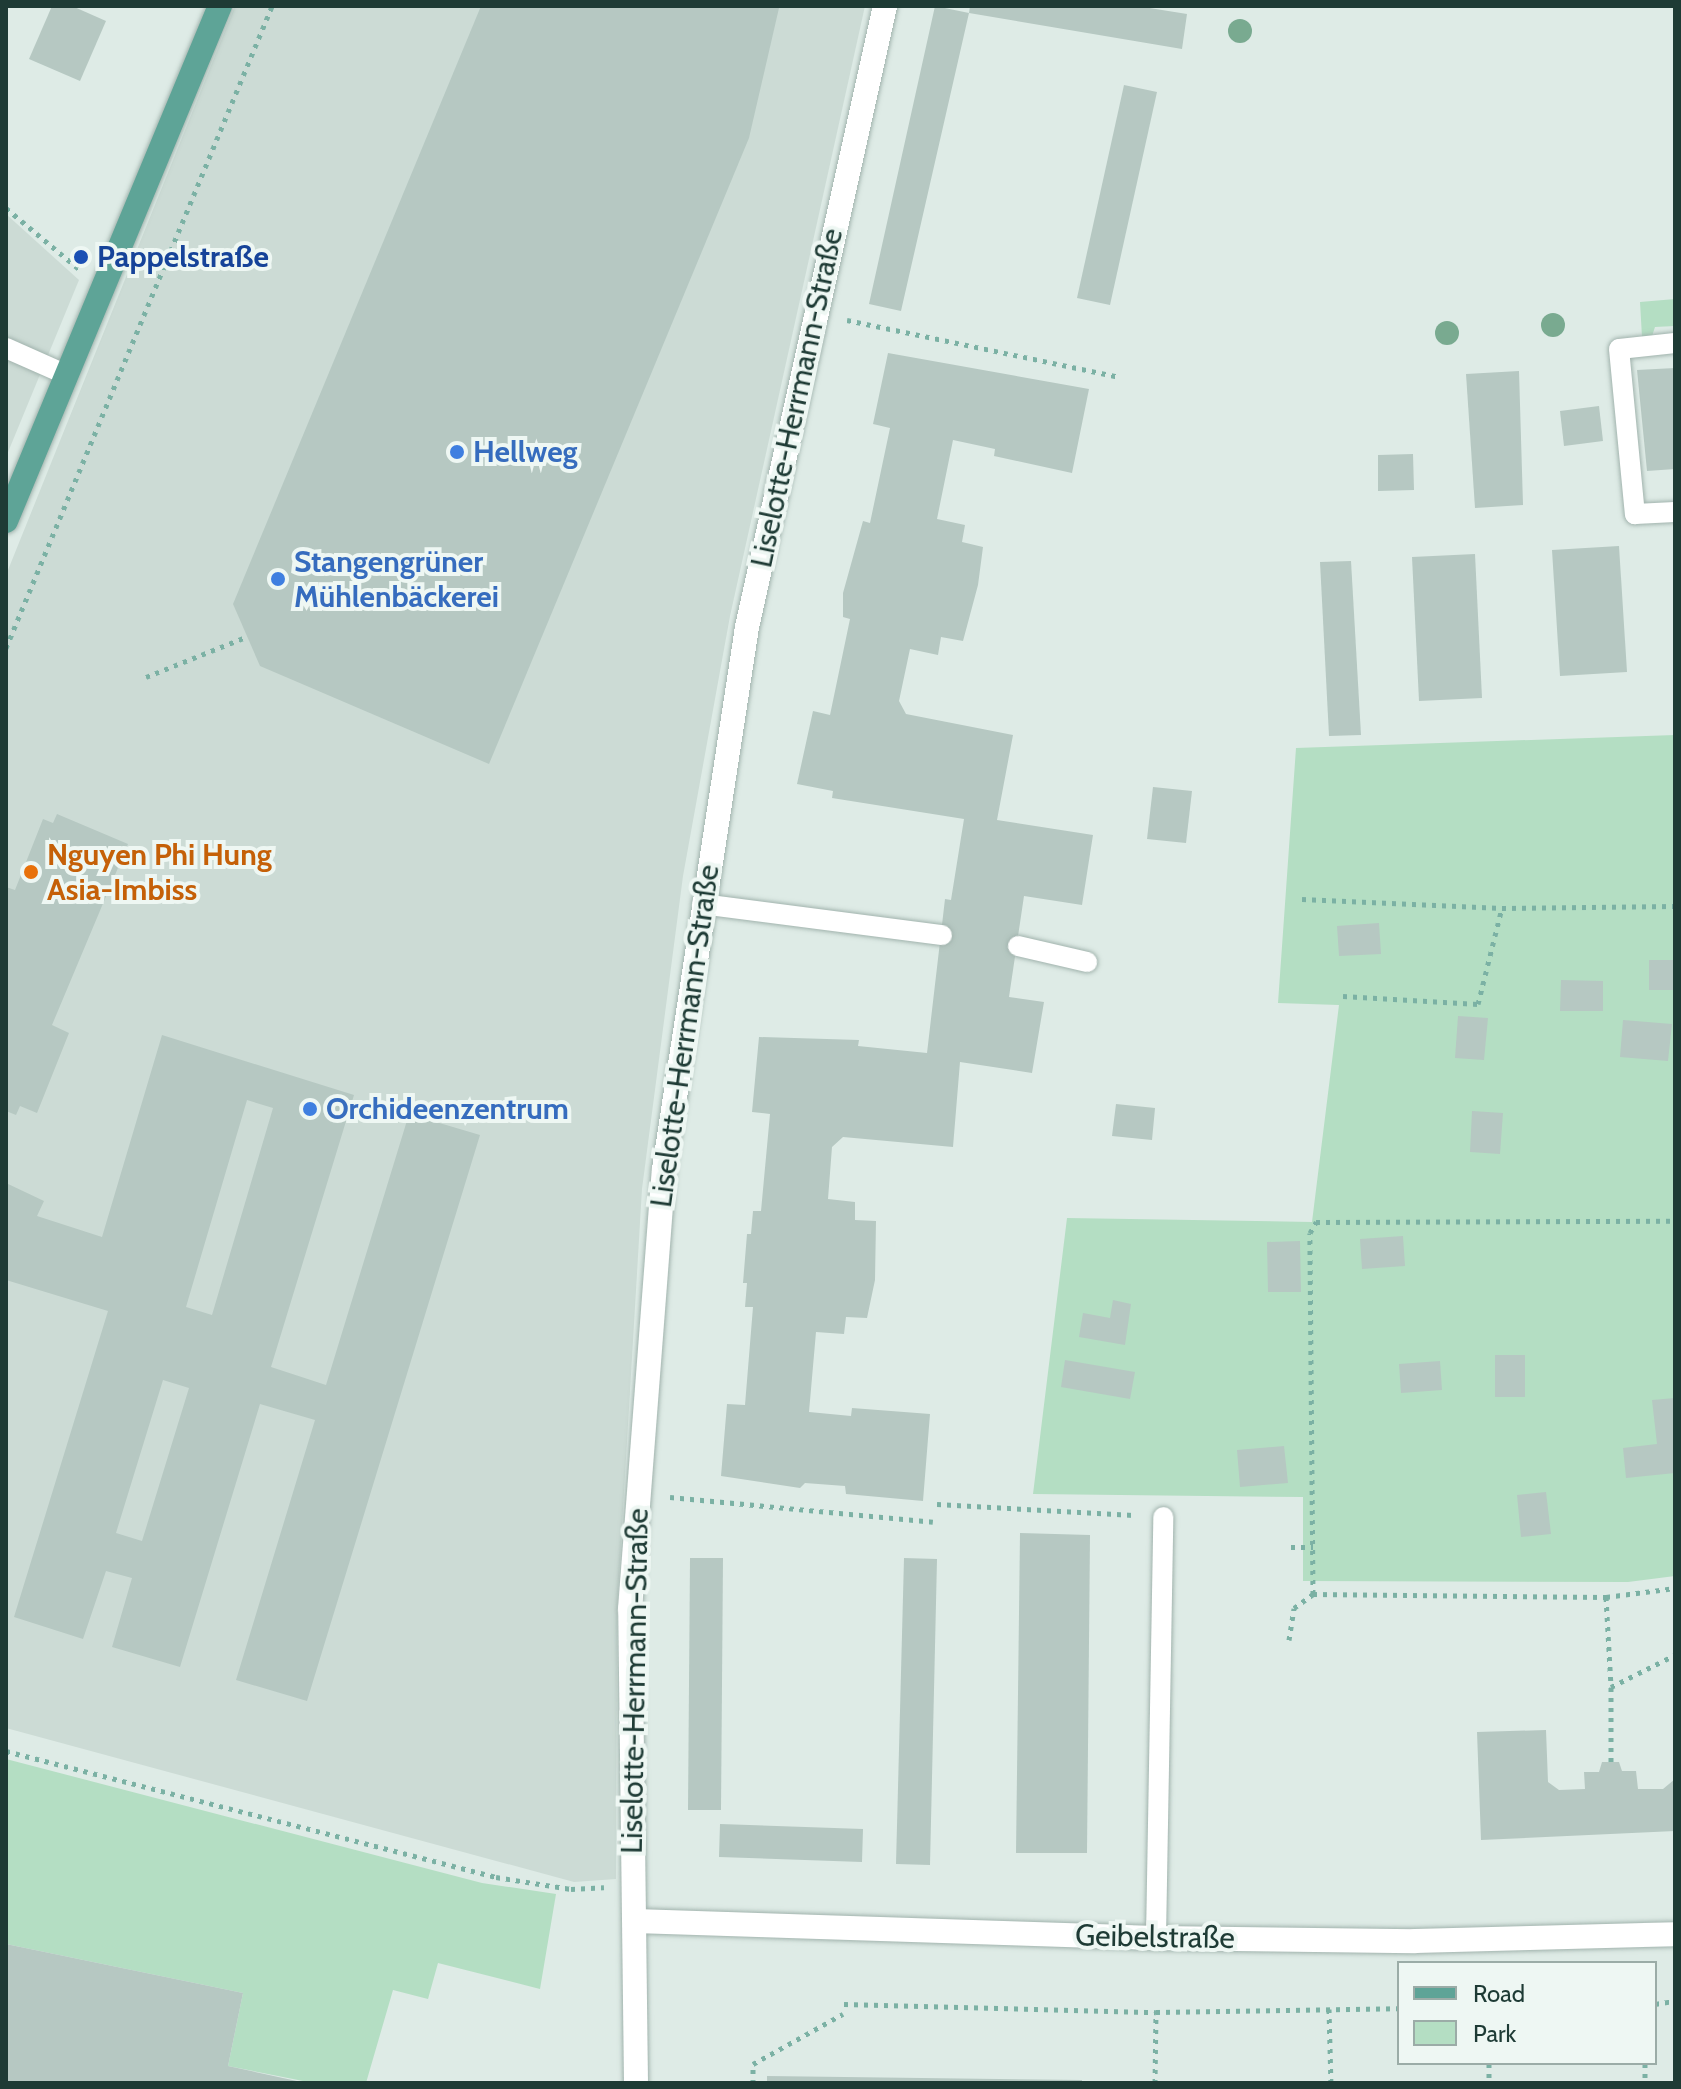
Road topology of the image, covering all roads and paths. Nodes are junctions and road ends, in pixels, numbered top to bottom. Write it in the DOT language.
graph roads {
  1 [pos="220,6"];
  2 [pos="272,6"];
  3 [pos="885,6"];
  4 [pos="6,208"];
  5 [pos="82,271"];
  6 [pos="815,313"];
  7 [pos="1675,343"];
  8 [pos="6,348"];
  9 [pos="67,375"];
  10 [pos="1116,376"];
  11 [pos="1675,512"];
  12 [pos="6,521"];
  13 [pos="246,637"];
  14 [pos="6,648"];
  15 [pos="146,677"];
  16 [pos="1302,899"];
  17 [pos="702,904"];
  18 [pos="1675,906"];
  19 [pos="1502,908"];
  20 [pos="942,935"];
  21 [pos="1018,946"];
  22 [pos="1087,962"];
  23 [pos="1343,996"];
  24 [pos="1675,1221"];
  25 [pos="637,1494"];
  26 [pos="937,1504"];
  27 [pos="1163,1517"];
  28 [pos="933,1522"];
  29 [pos="1291,1547"];
  30 [pos="1313,1547"];
  31 [pos="1675,1588"];
  32 [pos="1313,1594"];
  33 [pos="1606,1597"];
  34 [pos="1289,1640"];
  35 [pos="1675,1655"];
  36 [pos="1611,1687"];
  37 [pos="6,1751"];
  38 [pos="1611,1762"];
  39 [pos="633,1886"];
  40 [pos="635,1921"];
  41 [pos="1675,1934"];
  42 [pos="1156,1938"];
  43 [pos="844,2004"];
  44 [pos="1397,2008"];
  45 [pos="1329,2009"];
  46 [pos="1156,2012"];
  47 [pos="843,2014"];
  48 [pos="636,2083"];
  49 [pos="753,2083"];
  50 [pos="1155,2083"];
  51 [pos="1331,2083"];
  1 -- 9 [label="main road"];
  2 -- 14 [label="path"];
  3 -- 6 [label="street, Liselotte-Herrmann-Straße"];
  4 -- 5 [label="path"];
  6 -- 10 [label="path"];
  6 -- 17 [label="street, Liselotte-Herrmann-Straße"];
  7 -- 11 [label="lane"];
  8 -- 9 [label="lane"];
  9 -- 12 [label="main road"];
  13 -- 15 [label="path"];
  16 -- 19 [label="path"];
  17 -- 20 [label="lane"];
  17 -- 25 [label="street, Liselotte-Herrmann-Straße"];
  18 -- 19 [label="path"];
  19 -- 23 [label="path"];
  21 -- 22 [label="lane"];
  24 -- 30 [label="path"];
  25 -- 28 [label="path"];
  25 -- 39 [label="street, Liselotte-Herrmann-Straße"];
  26 -- 27 [label="path"];
  27 -- 42 [label="lane"];
  29 -- 30 [label="path"];
  30 -- 32 [label="path"];
  31 -- 33 [label="path"];
  32 -- 33 [label="path"];
  32 -- 34 [label="path"];
  33 -- 36 [label="path"];
  35 -- 36 [label="path"];
  36 -- 38 [label="path"];
  37 -- 39 [label="path"];
  39 -- 40 [label="street, Liselotte-Herrmann-Straße"];
  40 -- 42 [label="street, Geibelstraße"];
  40 -- 48 [label="street, Liselotte-Herrmann-Straße"];
  41 -- 42 [label="street, Geibelstraße"];
  43 -- 46 [label="path"];
  44 -- 45 [label="path"];
  45 -- 46 [label="path"];
  45 -- 51 [label="path"];
  46 -- 50 [label="path"];
  47 -- 49 [label="path"];
}
